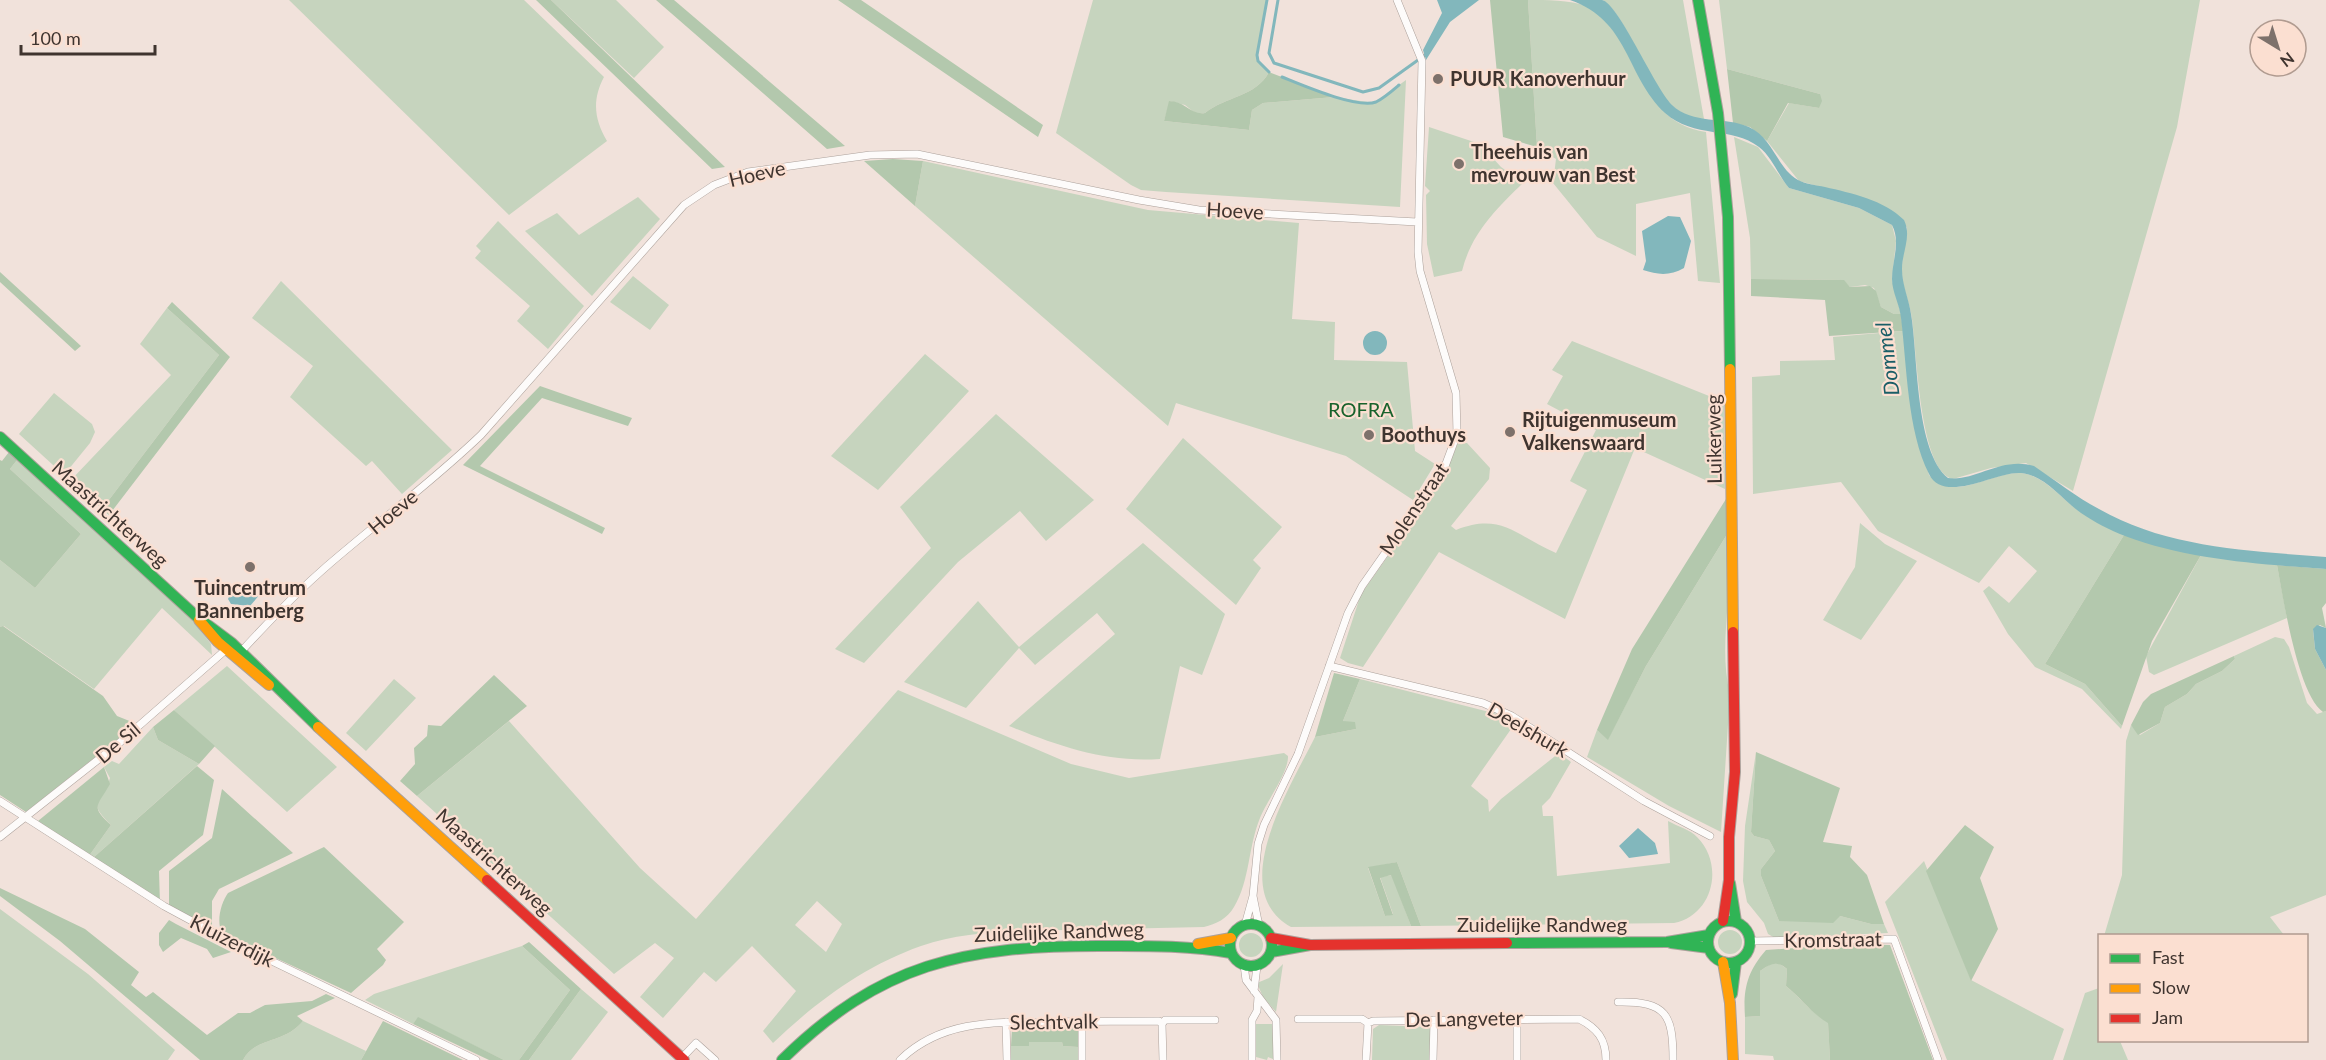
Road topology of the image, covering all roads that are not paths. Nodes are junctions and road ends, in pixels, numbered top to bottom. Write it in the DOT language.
graph roads {
  1 [pos="1397,0"];
  2 [pos="1698,0"];
  3 [pos="1417,222"];
  4 [pos="0,437"];
  5 [pos="229,647"];
  6 [pos="240,652"];
  7 [pos="1329,666"];
  8 [pos="0,801"];
  9 [pos="25,817"];
  10 [pos="1710,836"];
  11 [pos="0,837"];
  12 [pos="1729,880"];
  13 [pos="1253,896"];
  14 [pos="1723,921"];
  15 [pos="1736,921"];
  16 [pos="1245,925"];
  17 [pos="1259,926"];
  18 [pos="1709,935"];
  19 [pos="1231,938"];
  20 [pos="1271,938"];
  21 [pos="1751,941"];
  22 [pos="1666,942"];
  23 [pos="1310,945"];
  24 [pos="1189,946"];
  25 [pos="1709,948"];
  26 [pos="1271,952"];
  27 [pos="1231,953"];
  28 [pos="1723,962"];
  29 [pos="1736,962"];
  30 [pos="1244,965"];
  31 [pos="1257,966"];
  32 [pos="1256,994"];
  33 [pos="1618,1002"];
  34 [pos="1730,1003"];
  35 [pos="1273,1015"];
  36 [pos="1255,1016"];
  37 [pos="1517,1018"];
  38 [pos="1298,1019"];
  39 [pos="1215,1020"];
  40 [pos="1434,1020"];
  41 [pos="1082,1021"];
  42 [pos="1006,1022"];
  43 [pos="1368,1023"];
  44 [pos="1162,1024"];
  45 [pos="682,1059"];
  46 [pos="476,1060"];
  47 [pos="715,1060"];
  48 [pos="782,1060"];
  49 [pos="900,1060"];
  50 [pos="1007,1060"];
  51 [pos="1082,1060"];
  52 [pos="1163,1060"];
  53 [pos="1252,1060"];
  54 [pos="1277,1060"];
  55 [pos="1366,1060"];
  56 [pos="1432,1060"];
  57 [pos="1517,1060"];
  58 [pos="1606,1060"];
  59 [pos="1673,1060"];
  60 [pos="1733,1060"];
  61 [pos="1938,1060"];
  1 -- 3 [label="street, Molenstraat"];
  2 -- 12 [label="main road, Luikerweg"];
  3 -- 6 [label="street, Hoeve"];
  3 -- 7 [label="street, Molenstraat"];
  4 -- 5 [label="main road, Maastrichterweg"];
  5 -- 6 [label="main road, Maastrichterweg"];
  5 -- 9 [label="street, De Sil"];
  6 -- 45 [label="main road, Maastrichterweg"];
  7 -- 10 [label="street, Deelshurk"];
  7 -- 13 [label="street, Molenstraat"];
  8 -- 9 [label="street, Kluizerdijk"];
  9 -- 11 [label="street, De Sil"];
  9 -- 46 [label="street, Kluizerdijk"];
  12 -- 14 [label="main road, Luikerweg"];
  12 -- 15 [label="main road, Luikerweg"];
  13 -- 16 [label="street, Molenstraat"];
  13 -- 17 [label="street, Molenstraat"];
  14 -- 15 [label="main road"];
  14 -- 18 [label="main road"];
  15 -- 21 [label="main road"];
  16 -- 17 [label="main road"];
  16 -- 19 [label="main road"];
  17 -- 20 [label="main road"];
  18 -- 22 [label="main road, Zuidelijke Randweg"];
  18 -- 25 [label="main road"];
  19 -- 24 [label="main road, Zuidelijke Randweg"];
  19 -- 27 [label="main road"];
  20 -- 23 [label="main road, Zuidelijke Randweg"];
  20 -- 26 [label="main road"];
  21 -- 29 [label="main road"];
  21 -- 61 [label="street, Kromstraat"];
  22 -- 23 [label="main road, Zuidelijke Randweg"];
  22 -- 25 [label="main road, Zuidelijke Randweg"];
  23 -- 26 [label="main road, Zuidelijke Randweg"];
  24 -- 27 [label="main road, Zuidelijke Randweg"];
  24 -- 48 [label="main road, Zuidelijke Randweg"];
  25 -- 28 [label="main road"];
  26 -- 31 [label="main road"];
  27 -- 30 [label="main road"];
  28 -- 29 [label="main road"];
  28 -- 34 [label="main road"];
  29 -- 34 [label="main road"];
  30 -- 31 [label="main road"];
  30 -- 32 [label="street"];
  31 -- 32 [label="street"];
  32 -- 35 [label="street"];
  32 -- 36 [label="street"];
  33 -- 59 [label="street"];
  34 -- 60 [label="main road"];
  35 -- 36 [label="street"];
  35 -- 54 [label="street"];
  36 -- 53 [label="street"];
  37 -- 40 [label="street, De Langveter"];
  37 -- 57 [label="street"];
  37 -- 58 [label="street, De Langveter"];
  38 -- 43 [label="street, De Langveter"];
  39 -- 44 [label="street, Slechtvalk"];
  40 -- 43 [label="street, De Langveter"];
  40 -- 56 [label="street"];
  41 -- 42 [label="street, Slechtvalk"];
  41 -- 44 [label="street, Slechtvalk"];
  41 -- 51 [label="street"];
  42 -- 49 [label="street, Slechtvalk"];
  42 -- 50 [label="street"];
  43 -- 55 [label="street"];
  44 -- 52 [label="street"];
  45 -- 47 [label="street, Maastrichterweg"];
}
